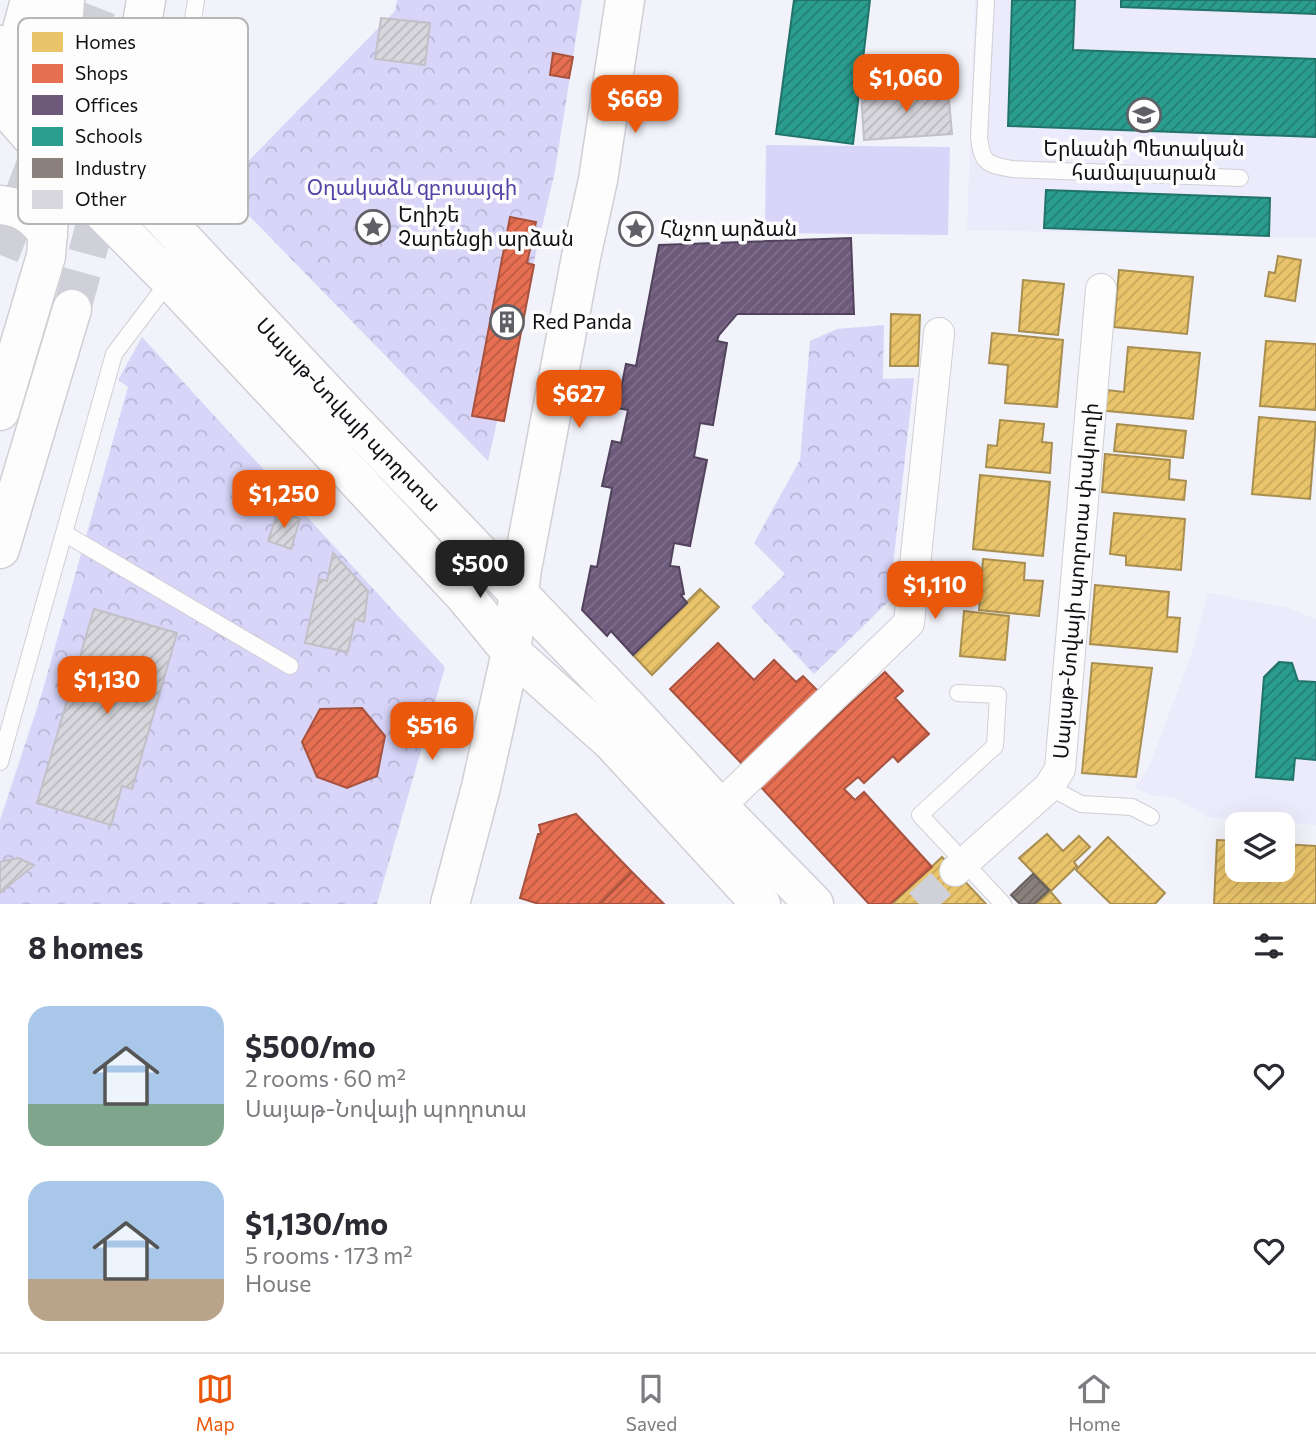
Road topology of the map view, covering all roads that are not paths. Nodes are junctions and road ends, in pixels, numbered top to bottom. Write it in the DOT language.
graph roads {
  1 [pos="30,0"];
  2 [pos="65,0"];
  3 [pos="146,0"];
  4 [pos="196,0"];
  5 [pos="625,0"];
  6 [pos="986,0"];
  7 [pos="22,18"];
  8 [pos="64,18"];
  9 [pos="143,18"];
  10 [pos="193,18"];
  11 [pos="18,27"];
  12 [pos="7,52"];
  13 [pos="0,95"];
  14 [pos="0,101"];
  15 [pos="18,122"];
  16 [pos="1240,178"];
  17 [pos="0,205"];
  18 [pos="18,209"];
  19 [pos="39,224"];
  20 [pos="49,224"];
  21 [pos="114,224"];
  22 [pos="169,224"];
  23 [pos="48,235"];
  24 [pos="170,280"];
  25 [pos="1101,289"];
  26 [pos="72,309"];
  27 [pos="939,333"];
  28 [pos="0,411"];
  29 [pos="64,533"];
  30 [pos="0,549"];
  31 [pos="518,592"];
  32 [pos="503,644"];
  33 [pos="290,666"];
  34 [pos="958,693"];
  35 [pos="0,762"];
  36 [pos="1049,787"];
  37 [pos="719,807"];
  38 [pos="1151,817"];
  39 [pos="960,867"];
  40 [pos="427,904"];
  41 [pos="450,904"];
  42 [pos="761,904"];
  43 [pos="814,904"];
  44 [pos="1003,904"];
  1 -- 7 [label="main road"];
  2 -- 8 [label="main road"];
  3 -- 9 [label="main road"];
  4 -- 10 [label="lane"];
  5 -- 31 [label="main road"];
  6 -- 16 [label="lane"];
  11 -- 12 [label="main road"];
  12 -- 13 [label="main road"];
  14 -- 15 [label="main road, Սայաթ-Նովայի պողոտա"];
  17 -- 18 [label="main road"];
  19 -- 23 [label="main road"];
  20 -- 23 [label="main road"];
  21 -- 24 [label="main road, Սայաթ-Նովայի պողոտա"];
  22 -- 31 [label="main road, Սայաթ-Նովայի պողոտա"];
  23 -- 28 [label="main road"];
  24 -- 29 [label="lane"];
  24 -- 32 [label="main road, Սայաթ-Նովայի պողոտա"];
  25 -- 36 [label="street, Սայաթ-Նովայի պողոտա փակուղի"];
  26 -- 30 [label="main road"];
  27 -- 37 [label="street"];
  29 -- 33 [label="lane"];
  29 -- 35 [label="lane"];
  31 -- 32 [label="main road"];
  31 -- 37 [label="main road, Սայաթ-Նովայի պողոտա"];
  32 -- 40 [label="main road"];
  32 -- 41 [label="main road"];
  32 -- 42 [label="main road, Սայաթ-Նովայի պողոտա"];
  34 -- 39 [label="lane"];
  36 -- 38 [label="lane"];
  36 -- 39 [label="street, Սայաթ-Նովայի պողոտա փակուղի"];
  37 -- 43 [label="main road, Սայաթ-Նովայի պողոտա"];
  39 -- 44 [label="lane"];
}
